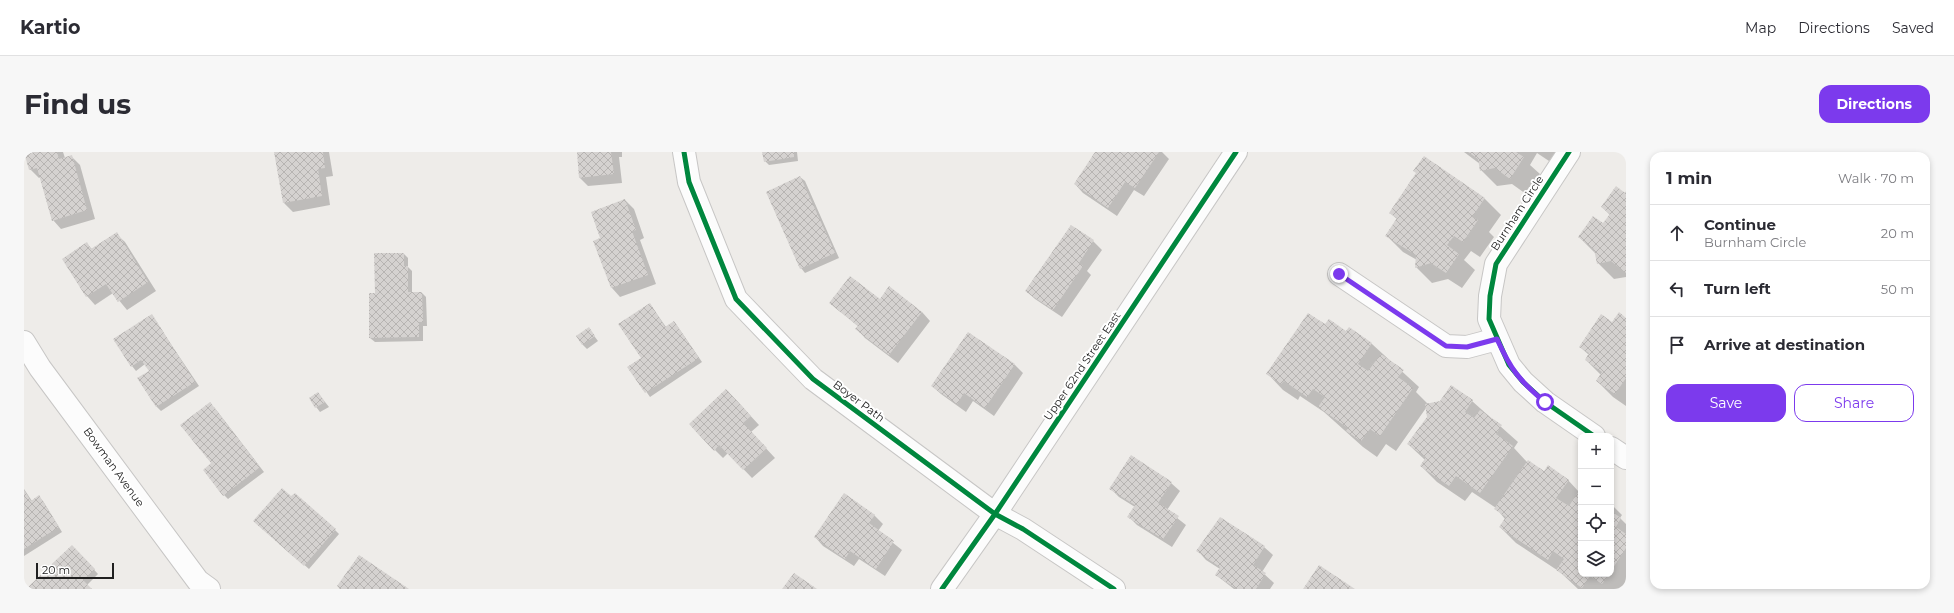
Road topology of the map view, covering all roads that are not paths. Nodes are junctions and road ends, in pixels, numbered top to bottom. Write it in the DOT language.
graph roads {
  1 [pos="684,152"];
  2 [pos="1236,152"];
  3 [pos="1570,152"];
  4 [pos="1339,274"];
  5 [pos="1497,339"];
  6 [pos="24,342"];
  7 [pos="1590,433"];
  8 [pos="1614,450"];
  9 [pos="1626,458"];
  10 [pos="995,514"];
  11 [pos="209,589"];
  12 [pos="942,589"];
  13 [pos="1114,589"];
  1 -- 10 [label="street, Boyer Path"];
  2 -- 10 [label="street, Upper 62nd Street East"];
  3 -- 5 [label="street, Burnham Circle"];
  4 -- 5 [label="street"];
  5 -- 7 [label="street, Burnham Circle"];
  6 -- 11 [label="street, Bowman Avenue"];
  8 -- 9 [label="street"];
  10 -- 12 [label="street, Upper 62nd Street East"];
  10 -- 13 [label="street, Boyer Path"];
}
